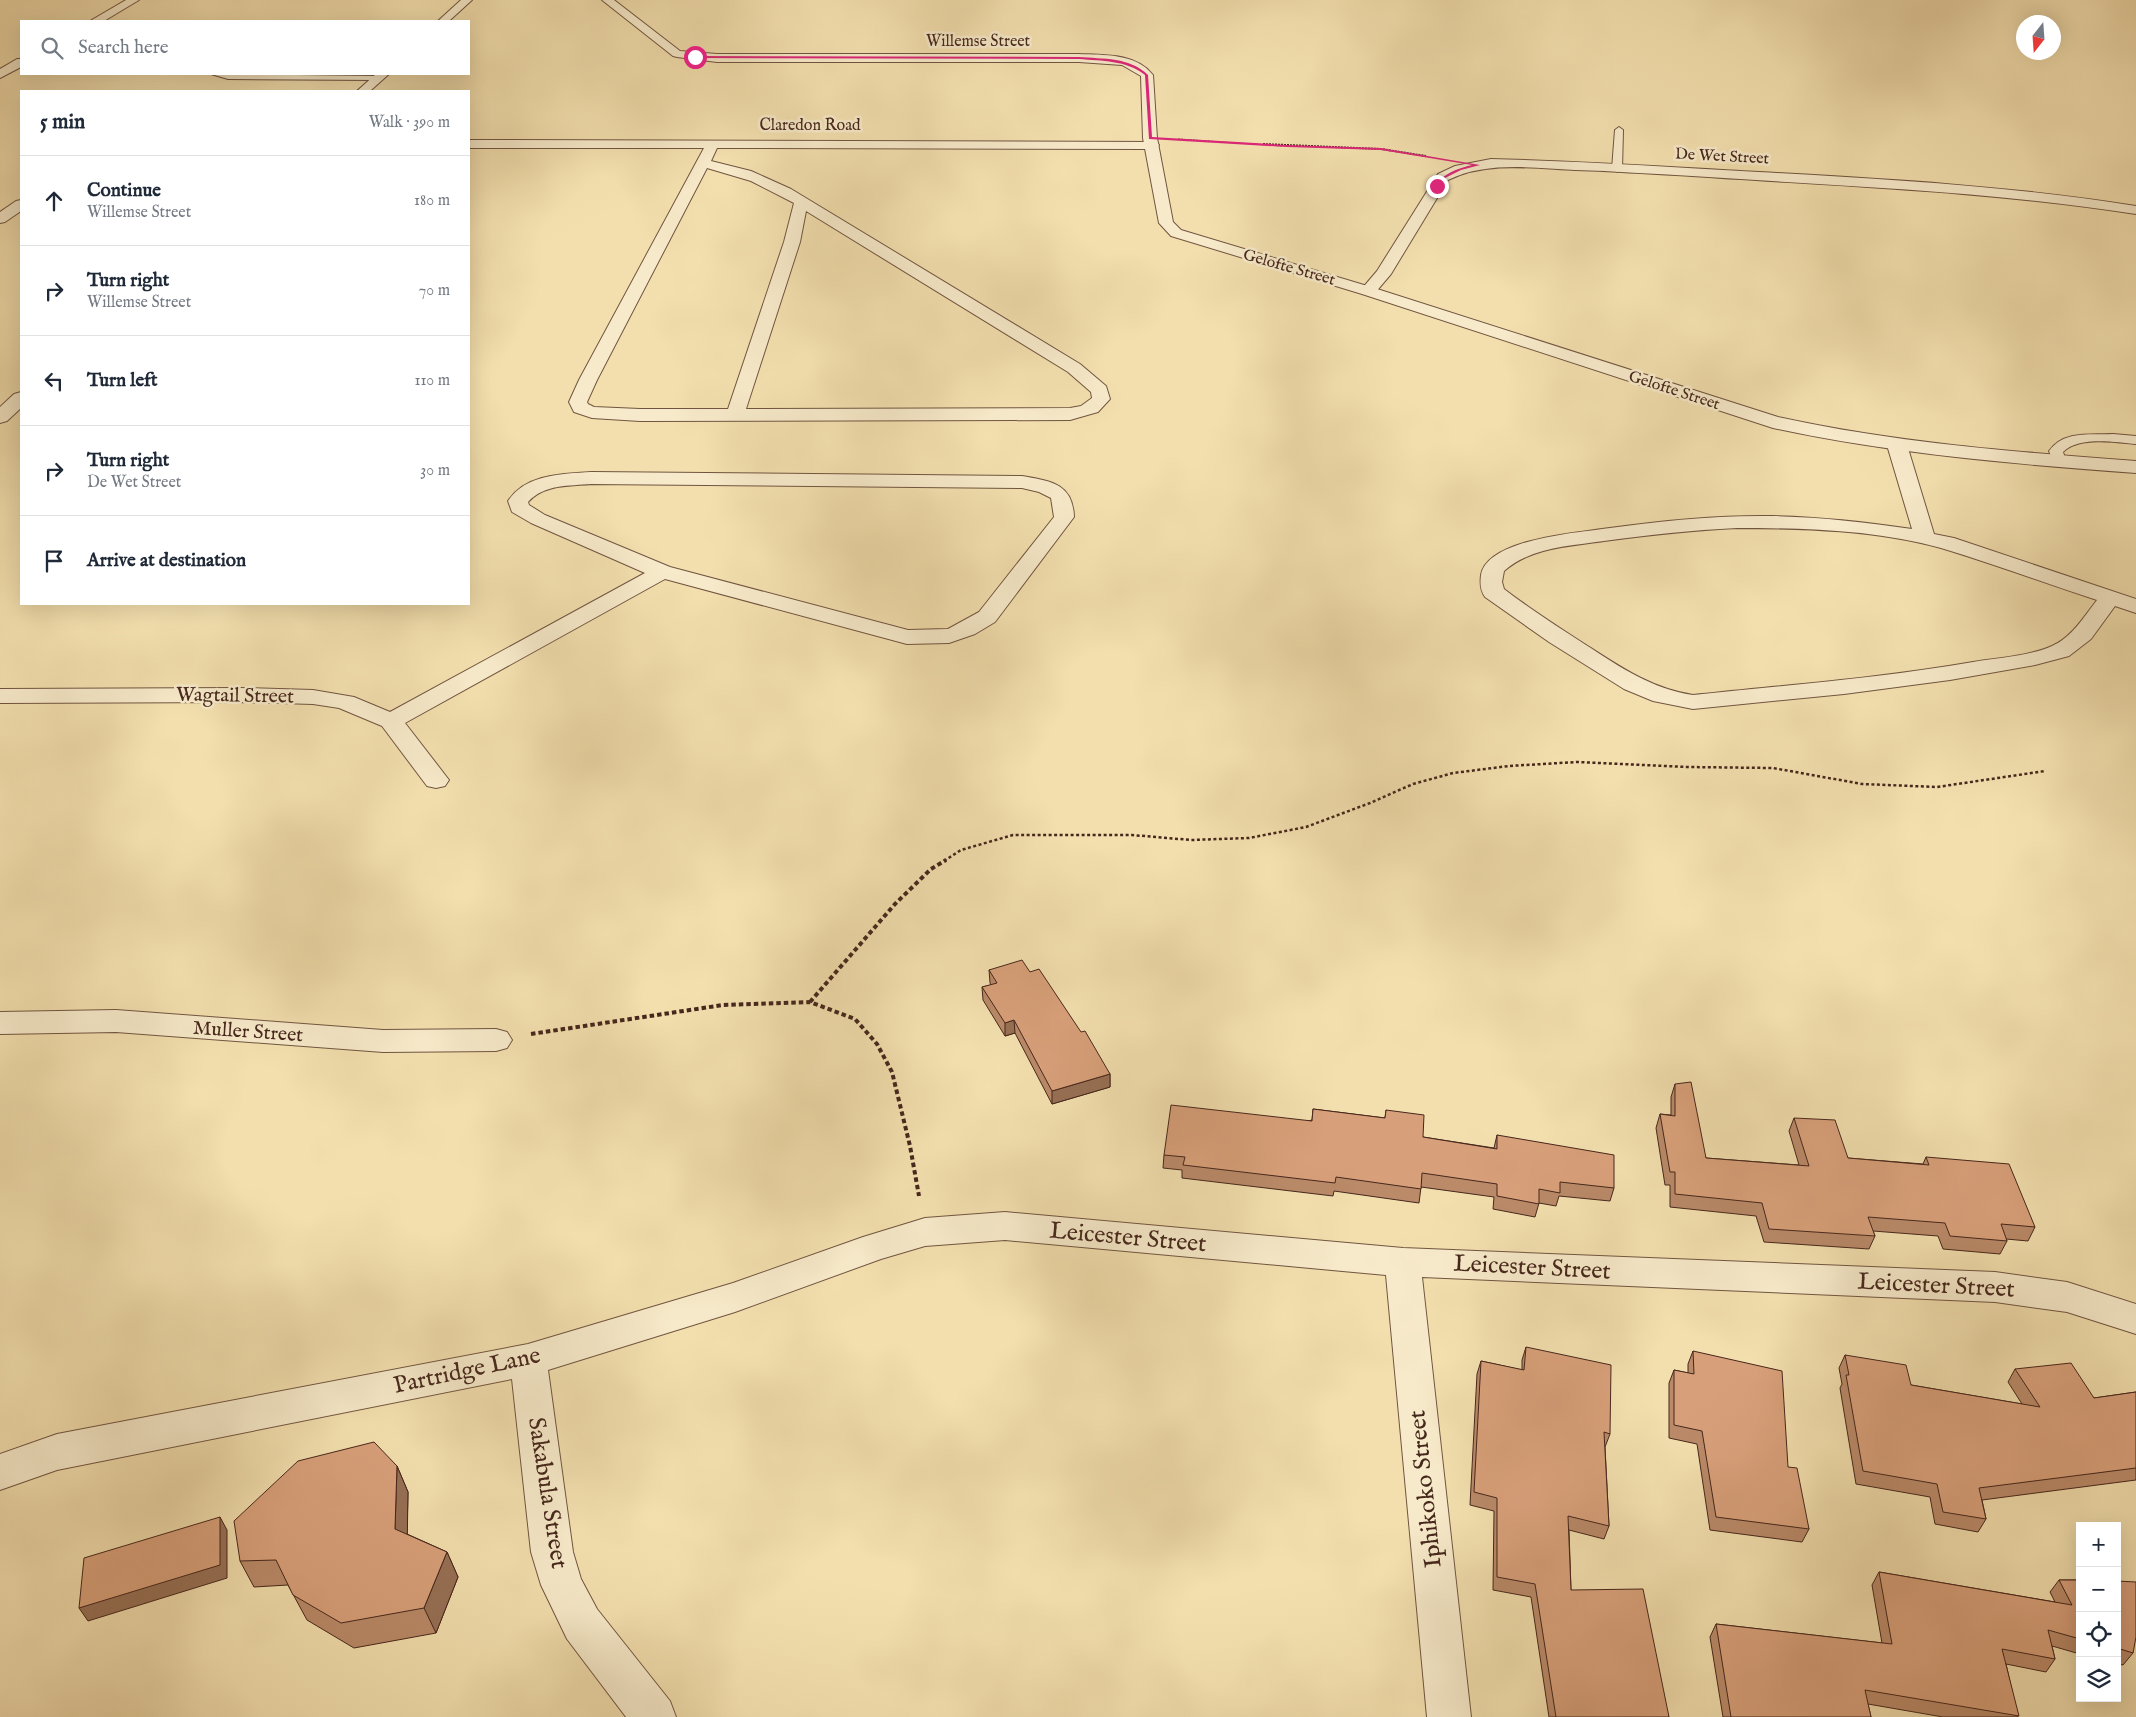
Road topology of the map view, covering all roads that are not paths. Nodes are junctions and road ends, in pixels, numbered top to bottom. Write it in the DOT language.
graph roads {
  1 [pos="134,0"];
  2 [pos="467,0"];
  3 [pos="607,0"];
  4 [pos="98,20"];
  5 [pos="444,20"];
  6 [pos="20,63"];
  7 [pos="0,74"];
  8 [pos="219,75"];
  9 [pos="380,76"];
  10 [pos="364,90"];
  11 [pos="1619,130"];
  12 [pos="1151,141"];
  13 [pos="470,144"];
  14 [pos="713,144"];
  15 [pos="703,163"];
  16 [pos="1617,169"];
  17 [pos="19,196"];
  18 [pos="801,202"];
  19 [pos="2136,210"];
  20 [pos="0,219"];
  21 [pos="1226,250"];
  22 [pos="1368,291"];
  23 [pos="20,399"];
  24 [pos="735,415"];
  25 [pos="0,417"];
  26 [pos="2136,440"];
  27 [pos="1897,445"];
  28 [pos="2058,461"];
  29 [pos="2136,467"];
  30 [pos="1925,538"];
  31 [pos="662,572"];
  32 [pos="2110,598"];
  33 [pos="2136,606"];
  34 [pos="0,696"];
  35 [pos="391,721"];
  36 [pos="436,780"];
  37 [pos="0,1023"];
  38 [pos="496,1040"];
  39 [pos="925,1232"];
  40 [pos="1403,1262"];
  41 [pos="2136,1319"];
  42 [pos="528,1360"];
  43 [pos="0,1472"];
  44 [pos="654,1717"];
  45 [pos="1449,1717"];
  1 -- 4 [label="street"];
  2 -- 5 [label="street"];
  3 -- 12 [label="street, Willemse Street"];
  6 -- 7 [label="street"];
  8 -- 9 [label="lane"];
  9 -- 10 [label="street"];
  11 -- 16 [label="lane"];
  12 -- 14 [label="street, Claredon Road"];
  12 -- 21 [label="street, Willemse Street"];
  13 -- 14 [label="street, Claredon Road"];
  14 -- 15 [label="street"];
  15 -- 18 [label="street"];
  15 -- 24 [label="street"];
  16 -- 19 [label="street, De Wet Street"];
  16 -- 22 [label="street, De Wet Street"];
  17 -- 20 [label="street"];
  18 -- 24 [label="street"];
  18 -- 24 [label="street"];
  21 -- 22 [label="street, Gelofte Street"];
  22 -- 27 [label="street, Gelofte Street"];
  23 -- 25 [label="street"];
  26 -- 28 [label="lane"];
  27 -- 28 [label="street, Gelofte Street"];
  27 -- 30 [label="street"];
  28 -- 29 [label="street, Gelofte Street"];
  30 -- 32 [label="street"];
  30 -- 32 [label="street"];
  31 -- 31 [label="street"];
  31 -- 35 [label="street"];
  32 -- 33 [label="street"];
  34 -- 35 [label="street, Wagtail Street"];
  35 -- 36 [label="street"];
  37 -- 38 [label="street, Muller Street"];
  39 -- 40 [label="street, Leicester Street"];
  39 -- 42 [label="street, Partridge Lane"];
  40 -- 41 [label="street, Leicester Street"];
  40 -- 45 [label="street, Iphikoko Street"];
  42 -- 43 [label="street, Partridge Lane"];
  42 -- 44 [label="street, Sakabula Street"];
}
